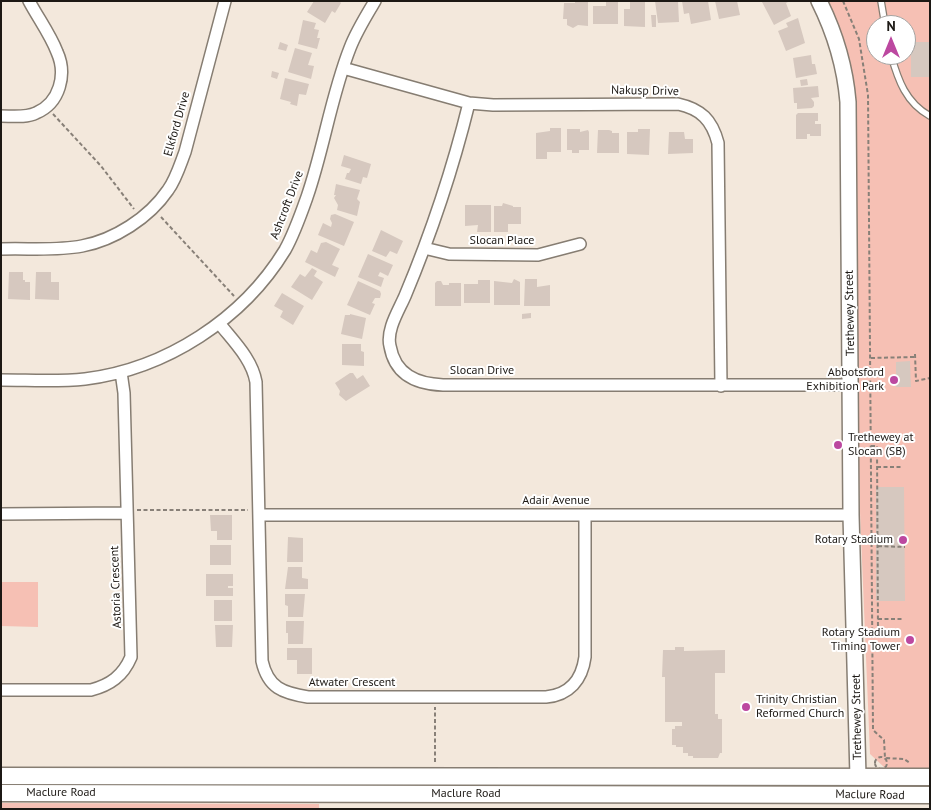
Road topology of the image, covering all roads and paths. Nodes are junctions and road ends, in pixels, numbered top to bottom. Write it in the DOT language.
graph roads {
  1 [pos="29,1"];
  2 [pos="225,1"];
  3 [pos="375,1"];
  4 [pos="819,1"];
  5 [pos="843,1"];
  6 [pos="881,1"];
  7 [pos="883,15"];
  8 [pos="894,65"];
  9 [pos="343,68"];
  10 [pos="469,103"];
  11 [pos="46,107"];
  12 [pos="1,116"];
  13 [pos="930,116"];
  14 [pos="152,208"];
  15 [pos="141,218"];
  16 [pos="580,244"];
  17 [pos="424,248"];
  18 [pos="1,249"];
  19 [pos="242,304"];
  20 [pos="219,323"];
  21 [pos="870,358"];
  22 [pos="121,372"];
  23 [pos="930,378"];
  24 [pos="1,380"];
  25 [pos="850,385"];
  26 [pos="721,386"];
  27 [pos="871,446"];
  28 [pos="877,467"];
  29 [pos="902,467"];
  30 [pos="127,512"];
  31 [pos="260,512"];
  32 [pos="1,514"];
  33 [pos="585,515"];
  34 [pos="851,515"];
  35 [pos="878,546"];
  36 [pos="905,547"];
  37 [pos="878,619"];
  38 [pos="902,619"];
  39 [pos="872,634"];
  40 [pos="1,690"];
  41 [pos="435,697"];
  42 [pos="916,763"];
  43 [pos="1,776"];
  44 [pos="435,777"];
  45 [pos="858,777"];
  46 [pos="930,777"];
  47 [pos="1,793"];
  48 [pos="892,795"];
  49 [pos="930,796"];
  50 [pos="859,802"];
  51 [pos="880,809"];
  1 -- 11 [label="street"];
  2 -- 14 [label="street, Elkford Drive"];
  3 -- 9 [label="street, Ashcroft Drive"];
  4 -- 25 [label="street, Trethewey Street"];
  5 -- 21 [label="path"];
  6 -- 7 [label="lane"];
  8 -- 13 [label="lane"];
  9 -- 10 [label="street, Nakusp Drive"];
  9 -- 19 [label="street, Ashcroft Drive"];
  10 -- 17 [label="street, Slocan Drive"];
  10 -- 26 [label="street, Nakusp Drive"];
  11 -- 12 [label="street"];
  11 -- 15 [label="path"];
  14 -- 15 [label="street, Elkford Drive"];
  14 -- 19 [label="path"];
  15 -- 18 [label="street, Elkford Drive"];
  16 -- 17 [label="street, Slocan Place"];
  17 -- 26 [label="street, Slocan Drive"];
  19 -- 20 [label="street, Ashcroft Drive"];
  20 -- 22 [label="street, Ashcroft Drive"];
  20 -- 31 [label="street, Atwater Crescent"];
  21 -- 23 [label="path"];
  21 -- 27 [label="path"];
  22 -- 24 [label="street, Ashcroft Drive"];
  22 -- 30 [label="street, Astoria Crescent"];
  25 -- 26 [label="street, Slocan Drive"];
  25 -- 34 [label="street, Trethewey Street"];
  27 -- 28 [label="path"];
  27 -- 39 [label="path"];
  28 -- 29 [label="path"];
  28 -- 35 [label="path"];
  30 -- 31 [label="path"];
  30 -- 32 [label="street"];
  30 -- 40 [label="street, Astoria Crescent"];
  31 -- 33 [label="street, Adair Avenue"];
  31 -- 41 [label="street, Atwater Crescent"];
  33 -- 34 [label="street, Adair Avenue"];
  33 -- 41 [label="street, Atwater Crescent"];
  34 -- 45 [label="street, Trethewey Street"];
  35 -- 36 [label="path"];
  35 -- 37 [label="path"];
  37 -- 38 [label="path"];
  37 -- 39 [label="path"];
  39 -- 42 [label="path"];
  41 -- 44 [label="path"];
  43 -- 44 [label="main road, Maclure Road"];
  44 -- 45 [label="main road, Maclure Road"];
  45 -- 46 [label="main road, Maclure Road"];
  45 -- 50 [label="main road, Trethewey Street"];
  47 -- 50 [label="main road, Maclure Road"];
  48 -- 49 [label="main road, Maclure Road"];
  48 -- 50 [label="main road, Maclure Road"];
  48 -- 51 [label="main road"];
}
